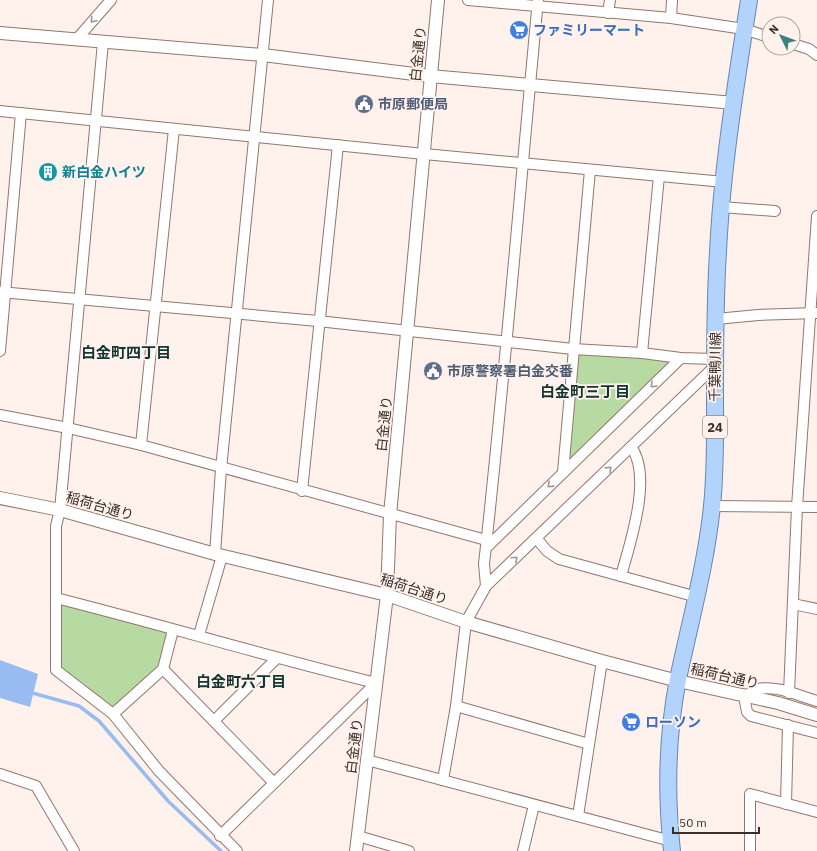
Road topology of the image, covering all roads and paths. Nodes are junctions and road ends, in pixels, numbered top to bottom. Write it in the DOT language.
graph roads {
  1 [pos="111,0"];
  2 [pos="268,0"];
  3 [pos="438,0"];
  4 [pos="468,0"];
  5 [pos="610,0"];
  6 [pos="672,0"];
  7 [pos="749,0"];
  8 [pos="538,3"];
  9 [pos="608,13"];
  10 [pos="671,18"];
  11 [pos="744,29"];
  12 [pos="0,33"];
  13 [pos="761,34"];
  14 [pos="76,40"];
  15 [pos="103,42"];
  16 [pos="801,47"];
  17 [pos="816,52"];
  18 [pos="263,55"];
  19 [pos="430,76"];
  20 [pos="529,86"];
  21 [pos="734,104"];
  22 [pos="0,111"];
  23 [pos="21,113"];
  24 [pos="96,121"];
  25 [pos="174,129"];
  26 [pos="256,136"];
  27 [pos="338,145"];
  28 [pos="424,154"];
  29 [pos="523,162"];
  30 [pos="590,170"];
  31 [pos="659,176"];
  32 [pos="724,182"];
  33 [pos="722,207"];
  34 [pos="775,211"];
  35 [pos="817,216"];
  36 [pos="3,292"];
  37 [pos="79,300"];
  38 [pos="155,307"];
  39 [pos="813,313"];
  40 [pos="236,315"];
  41 [pos="716,319"];
  42 [pos="318,321"];
  43 [pos="409,331"];
  44 [pos="507,341"];
  45 [pos="573,349"];
  46 [pos="0,351"];
  47 [pos="642,353"];
  48 [pos="681,358"];
  49 [pos="715,362"];
  50 [pos="0,415"];
  51 [pos="68,428"];
  52 [pos="142,446"];
  53 [pos="631,447"];
  54 [pos="221,469"];
  55 [pos="563,472"];
  56 [pos="302,491"];
  57 [pos="0,498"];
  58 [pos="712,506"];
  59 [pos="797,507"];
  60 [pos="817,507"];
  61 [pos="60,510"];
  62 [pos="390,515"];
  63 [pos="537,539"];
  64 [pos="486,544"];
  65 [pos="219,555"];
  66 [pos="621,576"];
  67 [pos="486,586"];
  68 [pos="387,595"];
  69 [pos="697,597"];
  70 [pos="56,598"];
  71 [pos="793,604"];
  72 [pos="817,609"];
  73 [pos="466,622"];
  74 [pos="172,630"];
  75 [pos="199,635"];
  76 [pos="276,659"];
  77 [pos="602,661"];
  78 [pos="163,669"];
  79 [pos="678,681"];
  80 [pos="376,683"];
  81 [pos="789,693"];
  82 [pos="744,696"];
  83 [pos="817,701"];
  84 [pos="456,706"];
  85 [pos="113,714"];
  86 [pos="817,715"];
  87 [pos="214,721"];
  88 [pos="788,726"];
  89 [pos="817,733"];
  90 [pos="589,744"];
  91 [pos="367,760"];
  92 [pos="0,774"];
  93 [pos="443,780"];
  94 [pos="274,783"];
  95 [pos="786,804"];
  96 [pos="534,805"];
  97 [pos="817,812"];
  98 [pos="578,816"];
  99 [pos="220,836"];
  100 [pos="358,836"];
  101 [pos="672,846"];
  102 [pos="74,851"];
  103 [pos="236,851"];
  104 [pos="356,851"];
  105 [pos="409,851"];
  106 [pos="523,851"];
  107 [pos="750,851"];
  1 -- 14 [label="street, one-way"];
  2 -- 18 [label="street"];
  3 -- 19 [label="street, 白金通り"];
  4 -- 8 [label="street"];
  5 -- 9 [label="street"];
  6 -- 10 [label="street"];
  7 -- 11 [label="main road, 千葉鴨川線 / 24"];
  8 -- 9 [label="street"];
  8 -- 20 [label="street"];
  9 -- 10 [label="street"];
  10 -- 11 [label="street"];
  11 -- 13 [label="street"];
  11 -- 21 [label="main road, 千葉鴨川線 / 24"];
  12 -- 14 [label="street"];
  14 -- 15 [label="street"];
  15 -- 18 [label="street"];
  15 -- 24 [label="street"];
  16 -- 17 [label="street"];
  18 -- 19 [label="street"];
  18 -- 26 [label="street"];
  19 -- 20 [label="street"];
  19 -- 28 [label="street, 白金通り"];
  20 -- 21 [label="street"];
  20 -- 29 [label="street"];
  21 -- 32 [label="main road, 千葉鴨川線 / 24"];
  22 -- 23 [label="street"];
  23 -- 24 [label="street"];
  23 -- 36 [label="street"];
  24 -- 25 [label="street"];
  24 -- 37 [label="street"];
  25 -- 26 [label="street"];
  25 -- 38 [label="street"];
  26 -- 27 [label="street"];
  26 -- 40 [label="street"];
  27 -- 28 [label="street"];
  27 -- 42 [label="street"];
  28 -- 29 [label="street"];
  28 -- 43 [label="street, 白金通り"];
  29 -- 30 [label="street"];
  29 -- 44 [label="street"];
  30 -- 31 [label="street"];
  30 -- 45 [label="street"];
  31 -- 32 [label="street"];
  31 -- 47 [label="street"];
  32 -- 33 [label="main road, 千葉鴨川線 / 24"];
  33 -- 34 [label="street"];
  33 -- 41 [label="main road, 千葉鴨川線 / 24"];
  35 -- 39 [label="street"];
  36 -- 37 [label="street"];
  36 -- 46 [label="street"];
  37 -- 38 [label="street"];
  37 -- 51 [label="street"];
  38 -- 40 [label="street"];
  38 -- 52 [label="street"];
  39 -- 41 [label="street"];
  39 -- 59 [label="street"];
  40 -- 42 [label="street"];
  40 -- 54 [label="street"];
  41 -- 49 [label="main road, 千葉鴨川線 / 24"];
  42 -- 43 [label="street"];
  42 -- 56 [label="street"];
  43 -- 44 [label="street"];
  43 -- 62 [label="street, 白金通り"];
  44 -- 45 [label="street"];
  44 -- 64 [label="street"];
  45 -- 47 [label="street"];
  45 -- 55 [label="street"];
  47 -- 48 [label="street"];
  48 -- 49 [label="street"];
  48 -- 55 [label="street, one-way"];
  49 -- 53 [label="street"];
  49 -- 58 [label="main road, 千葉鴨川線 / 24"];
  50 -- 51 [label="street"];
  51 -- 52 [label="street"];
  51 -- 61 [label="street"];
  52 -- 54 [label="street"];
  63 -- 53 [label="street, one-way"];
  53 -- 66 [label="street"];
  54 -- 56 [label="street"];
  54 -- 65 [label="street"];
  55 -- 64 [label="street, one-way"];
  56 -- 62 [label="street"];
  57 -- 61 [label="street, 稲荷台通り"];
  58 -- 59 [label="street"];
  58 -- 69 [label="main road, 千葉鴨川線 / 24"];
  59 -- 60 [label="street"];
  59 -- 71 [label="street"];
  61 -- 65 [label="street, 稲荷台通り"];
  61 -- 70 [label="street"];
  62 -- 64 [label="street"];
  62 -- 68 [label="street, 白金通り"];
  63 -- 66 [label="street"];
  67 -- 63 [label="street, one-way"];
  64 -- 67 [label="street"];
  65 -- 68 [label="street, 稲荷台通り"];
  65 -- 75 [label="street"];
  66 -- 69 [label="street"];
  67 -- 73 [label="street"];
  68 -- 73 [label="street, 稲荷台通り"];
  68 -- 80 [label="street, 白金通り"];
  69 -- 79 [label="main road, 千葉鴨川線 / 24"];
  70 -- 74 [label="street"];
  70 -- 85 [label="street"];
  71 -- 72 [label="street"];
  71 -- 81 [label="street"];
  73 -- 77 [label="street, 稲荷台通り"];
  73 -- 84 [label="street"];
  74 -- 75 [label="street"];
  74 -- 78 [label="street"];
  75 -- 76 [label="street"];
  76 -- 80 [label="street"];
  76 -- 87 [label="street"];
  77 -- 79 [label="street, 稲荷台通り"];
  77 -- 90 [label="street"];
  78 -- 85 [label="street"];
  78 -- 87 [label="street"];
  79 -- 82 [label="street, 稲荷台通り"];
  79 -- 101 [label="main road, 千葉鴨川線 / 24"];
  80 -- 91 [label="street, 白金通り"];
  80 -- 94 [label="street"];
  81 -- 82 [label="street"];
  81 -- 83 [label="street"];
  82 -- 86 [label="street, 稲荷台通り"];
  82 -- 88 [label="street"];
  84 -- 90 [label="street"];
  84 -- 93 [label="street"];
  85 -- 99 [label="street"];
  87 -- 94 [label="street"];
  88 -- 89 [label="street"];
  88 -- 95 [label="street"];
  90 -- 98 [label="street"];
  91 -- 93 [label="street"];
  91 -- 100 [label="street, 白金通り"];
  92 -- 102 [label="street"];
  93 -- 96 [label="street"];
  94 -- 99 [label="street"];
  95 -- 97 [label="street"];
  95 -- 107 [label="street"];
  96 -- 98 [label="street"];
  96 -- 106 [label="street"];
  98 -- 101 [label="street"];
  99 -- 103 [label="street"];
  100 -- 104 [label="street, 白金通り"];
  100 -- 105 [label="street"];
}
